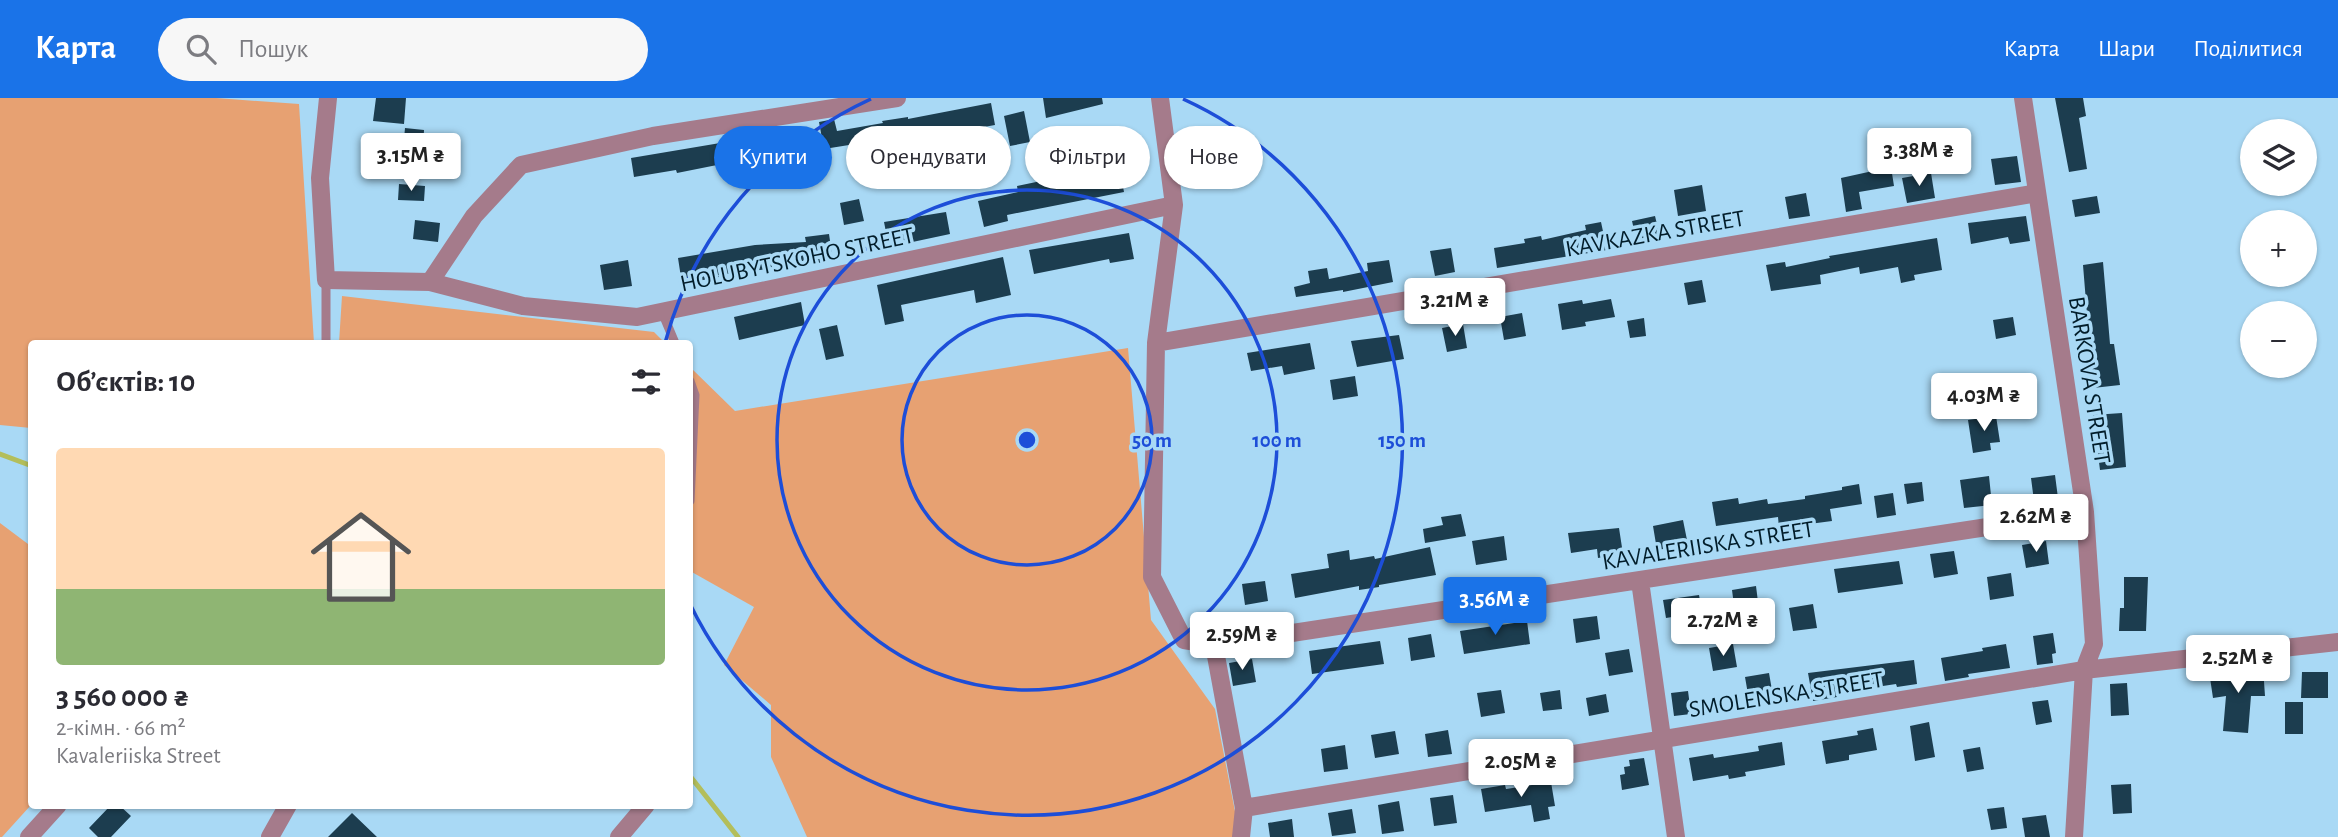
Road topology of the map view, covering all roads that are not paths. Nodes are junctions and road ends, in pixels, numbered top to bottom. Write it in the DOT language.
graph roads {
  1 [pos="328,98"];
  2 [pos="897,98"];
  3 [pos="1160,98"];
  4 [pos="2023,98"];
  5 [pos="2037,193"];
  6 [pos="1174,205"];
  7 [pos="326,280"];
  8 [pos="430,282"];
  9 [pos="662,312"];
  10 [pos="326,340"];
  11 [pos="674,340"];
  12 [pos="1156,342"];
  13 [pos="693,389"];
  14 [pos="693,437"];
  15 [pos="2085,512"];
  16 [pos="1640,581"];
  17 [pos="2338,642"];
  18 [pos="1214,645"];
  19 [pos="2084,670"];
  20 [pos="1662,739"];
  21 [pos="1244,808"];
  22 [pos="54,809"];
  23 [pos="286,809"];
  24 [pos="643,809"];
  25 [pos="29,837"];
  26 [pos="270,837"];
  27 [pos="619,837"];
  28 [pos="1241,837"];
  29 [pos="1676,837"];
  30 [pos="2074,837"];
  1 -- 7 [label="street"];
  2 -- 8 [label="street"];
  3 -- 6 [label="street"];
  4 -- 5 [label="street, BARKOVA STREET"];
  5 -- 12 [label="street, KAVKAZKA STREET"];
  5 -- 15 [label="street, BARKOVA STREET"];
  6 -- 9 [label="street, HOLUBYTSKOHO STREET"];
  6 -- 12 [label="street"];
  7 -- 8 [label="street, HOLUBYTSKOHO STREET"];
  7 -- 10 [label="lane"];
  8 -- 9 [label="street, HOLUBYTSKOHO STREET"];
  9 -- 11 [label="lane"];
  12 -- 18 [label="street"];
  13 -- 14 [label="lane"];
  15 -- 16 [label="street, KAVALERIISKA STREET"];
  15 -- 19 [label="street, BARKOVA STREET"];
  16 -- 18 [label="street, KAVALERIISKA STREET"];
  16 -- 20 [label="street"];
  17 -- 19 [label="street, SMOLENSKA STREET"];
  18 -- 21 [label="street"];
  19 -- 20 [label="street, SMOLENSKA STREET"];
  19 -- 30 [label="street, BARKOVA STREET"];
  20 -- 21 [label="street, SMOLENSKA STREET"];
  20 -- 29 [label="street"];
  21 -- 28 [label="street"];
  22 -- 25 [label="street"];
  23 -- 26 [label="street"];
  24 -- 27 [label="street"];
}
